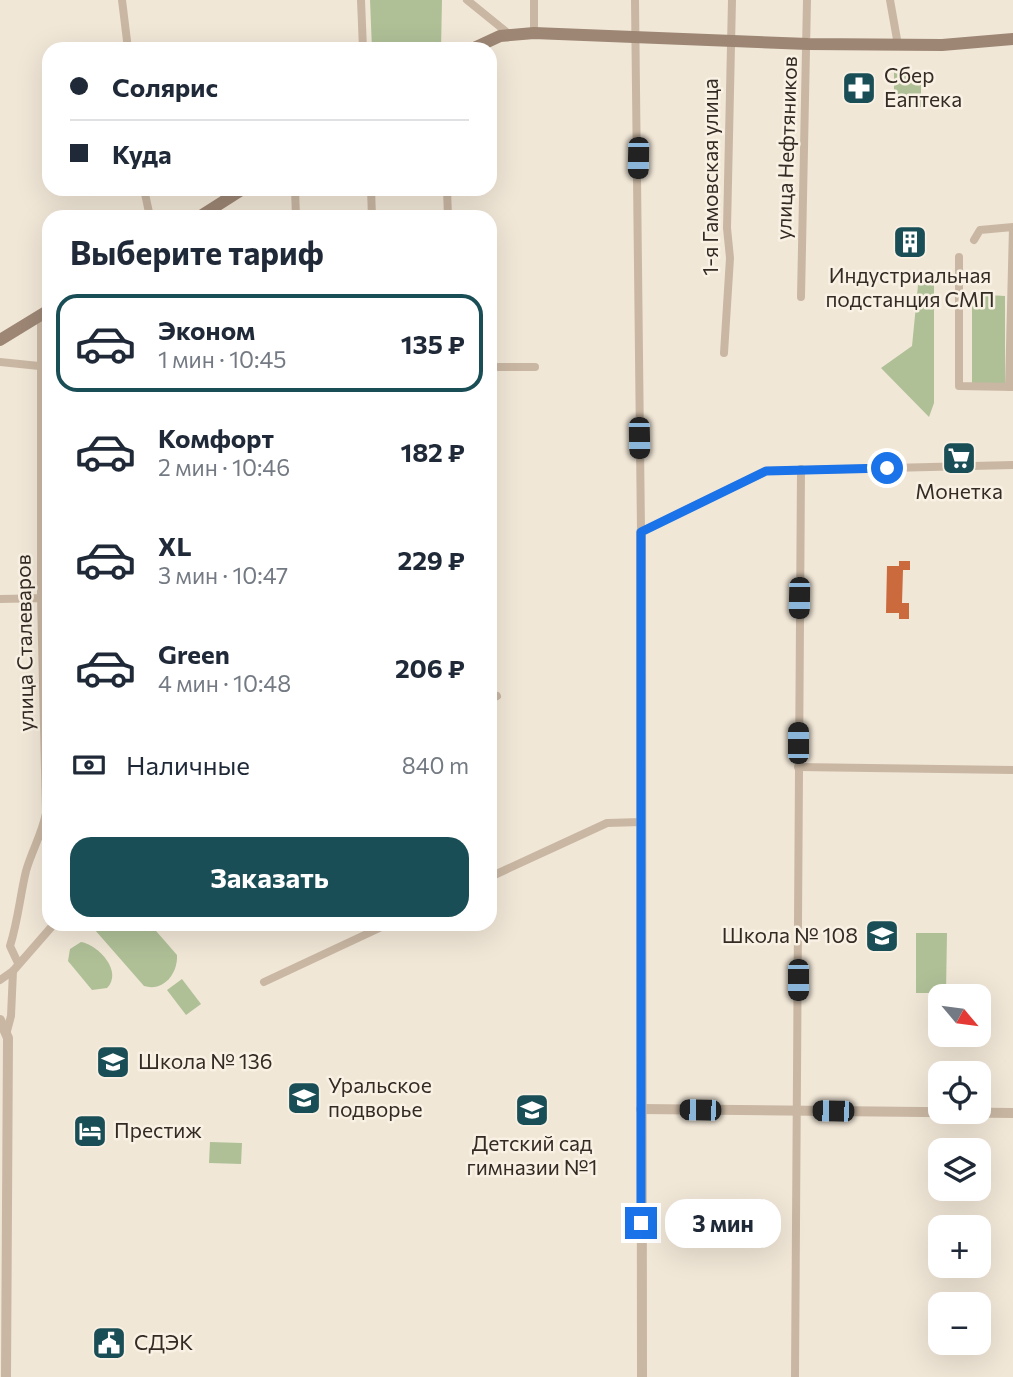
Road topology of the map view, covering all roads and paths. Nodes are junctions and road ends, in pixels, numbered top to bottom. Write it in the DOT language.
graph roads {
  1 [pos="122,0"];
  2 [pos="361,0"];
  3 [pos="467,0"];
  4 [pos="534,0"];
  5 [pos="635,0"];
  6 [pos="732,0"];
  7 [pos="807,0"];
  8 [pos="890,0"];
  9 [pos="534,33"];
  10 [pos="509,34"];
  11 [pos="637,36"];
  12 [pos="1013,39"];
  13 [pos="730,40"];
  14 [pos="127,42"];
  15 [pos="363,42"];
  16 [pos="489,42"];
  17 [pos="808,44"];
  18 [pos="898,45"];
  19 [pos="1013,46"];
  20 [pos="232,196"];
  21 [pos="210,210"];
  22 [pos="974,240"];
  23 [pos="959,257"];
  24 [pos="801,297"];
  25 [pos="1012,304"];
  26 [pos="42,314"];
  27 [pos="0,340"];
  28 [pos="724,353"];
  29 [pos="0,362"];
  30 [pos="536,367"];
  31 [pos="42,368"];
  32 [pos="497,368"];
  33 [pos="1011,387"];
  34 [pos="1013,466"];
  35 [pos="801,469"];
  36 [pos="641,532"];
  37 [pos="42,598"];
  38 [pos="0,599"];
  39 [pos="797,767"];
  40 [pos="1013,770"];
  41 [pos="641,822"];
  42 [pos="42,835"];
  43 [pos="497,874"];
  44 [pos="48,931"];
  45 [pos="373,931"];
  46 [pos="16,967"];
  47 [pos="0,980"];
  48 [pos="264,982"];
  49 [pos="0,1020"];
  50 [pos="7,1031"];
  51 [pos="641,1109"];
  52 [pos="798,1111"];
  53 [pos="1013,1113"];
  54 [pos="6,1377"];
  55 [pos="642,1377"];
  56 [pos="795,1377"];
  1 -- 14 [label="street"];
  2 -- 15 [label="street"];
  3 -- 10 [label="street"];
  4 -- 9 [label="street"];
  5 -- 11 [label="street"];
  6 -- 13 [label="street, 1-я Гамовская улица"];
  7 -- 17 [label="street, улица Нефтяников"];
  8 -- 18 [label="street"];
  9 -- 10 [label="main road"];
  9 -- 11 [label="main road"];
  10 -- 16 [label="main road"];
  11 -- 13 [label="main road"];
  11 -- 36 [label="street"];
  12 -- 18 [label="main road"];
  13 -- 17 [label="main road"];
  13 -- 28 [label="street, 1-я Гамовская улица"];
  17 -- 18 [label="main road"];
  17 -- 24 [label="street, улица Нефтяников"];
  18 -- 19 [label="main road"];
  20 -- 21 [label="main road"];
  22 -- 25 [label="street"];
  23 -- 33 [label="street"];
  25 -- 33 [label="street"];
  26 -- 27 [label="main road"];
  29 -- 31 [label="street"];
  30 -- 32 [label="street"];
  34 -- 35 [label="street"];
  35 -- 36 [label="street"];
  35 -- 39 [label="street"];
  36 -- 41 [label="street"];
  37 -- 38 [label="street"];
  39 -- 40 [label="street"];
  39 -- 52 [label="street"];
  41 -- 43 [label="street"];
  41 -- 51 [label="street"];
  42 -- 46 [label="street, улица Сталеваров"];
  44 -- 46 [label="street"];
  45 -- 48 [label="street"];
  46 -- 47 [label="street"];
  46 -- 50 [label="street, улица Сталеваров"];
  49 -- 50 [label="street"];
  50 -- 54 [label="street"];
  51 -- 52 [label="street"];
  51 -- 55 [label="street"];
  52 -- 53 [label="street"];
  52 -- 56 [label="street"];
}
